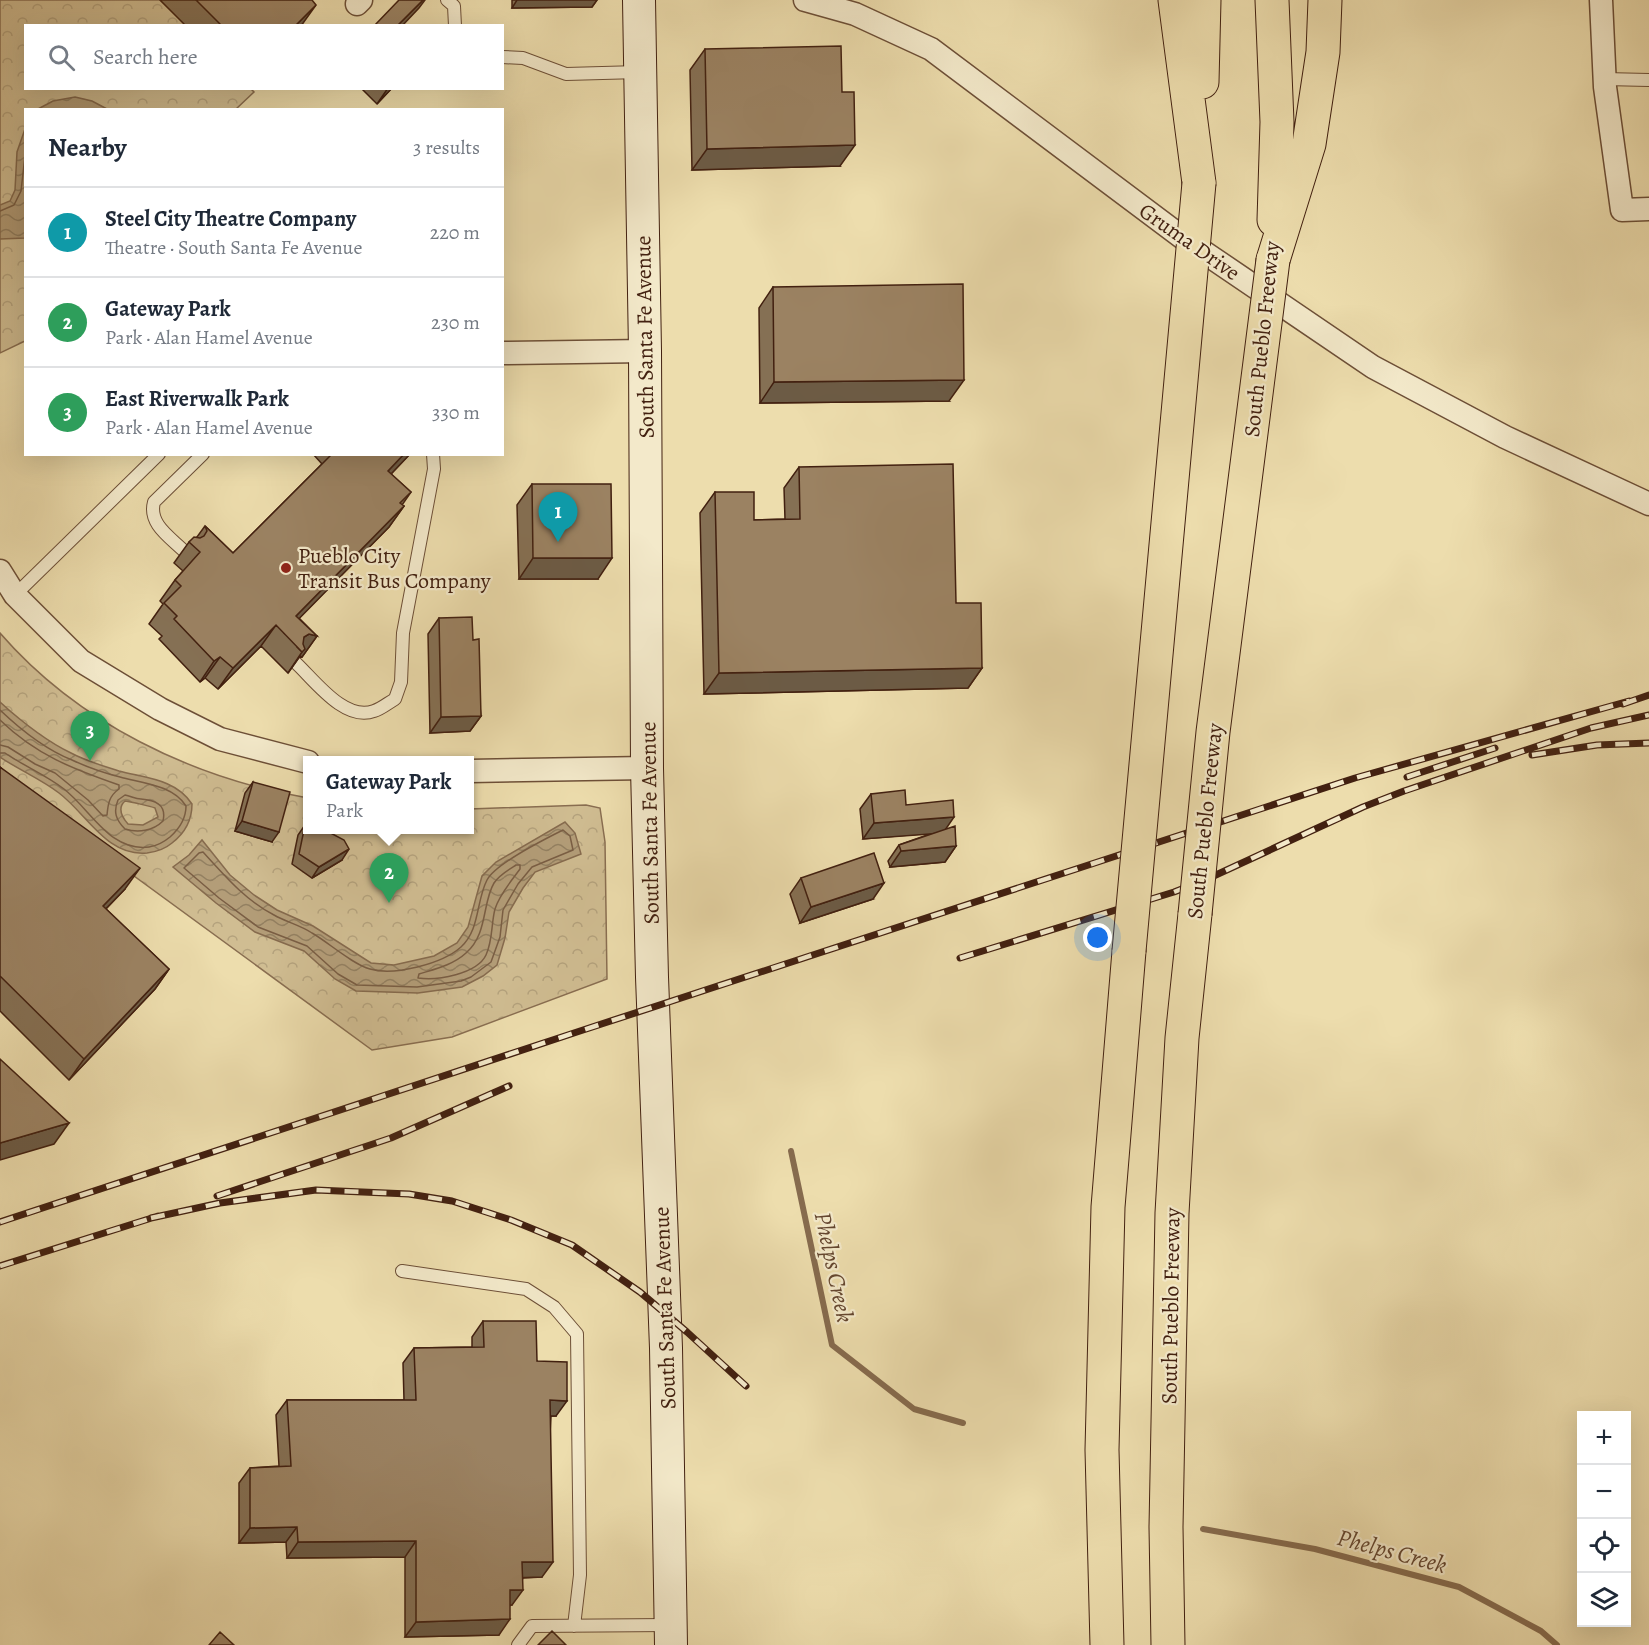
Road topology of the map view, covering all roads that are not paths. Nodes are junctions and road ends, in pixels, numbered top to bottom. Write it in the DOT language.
graph roads {
  1 [pos="447,0"];
  2 [pos="639,0"];
  3 [pos="805,0"];
  4 [pos="1175,0"];
  5 [pos="1204,0"];
  6 [pos="1272,0"];
  7 [pos="1325,0"];
  8 [pos="1601,0"];
  9 [pos="455,24"];
  10 [pos="504,57"];
  11 [pos="640,72"];
  12 [pos="1605,79"];
  13 [pos="1649,80"];
  14 [pos="1199,183"];
  15 [pos="1649,209"];
  16 [pos="1273,260"];
  17 [pos="645,351"];
  18 [pos="504,352"];
  19 [pos="157,456"];
  20 [pos="201,456"];
  21 [pos="433,456"];
  22 [pos="1649,504"];
  23 [pos="184,551"];
  24 [pos="0,571"];
  25 [pos="15,595"];
  26 [pos="296,663"];
  27 [pos="303,761"];
  28 [pos="648,768"];
  29 [pos="474,771"];
  30 [pos="402,1271"];
  31 [pos="574,1626"];
  32 [pos="671,1635"];
  33 [pos="518,1645"];
  34 [pos="1107,1645"];
  35 [pos="1168,1645"];
  1 -- 9 [label="lane"];
  2 -- 11 [label="main road, South Santa Fe Avenue"];
  3 -- 22 [label="street, Gruma Drive"];
  4 -- 14 [label="highway"];
  5 -- 14 [label="highway"];
  6 -- 16 [label="highway, South Pueblo Freeway"];
  7 -- 16 [label="highway"];
  8 -- 12 [label="street"];
  10 -- 11 [label="lane"];
  11 -- 17 [label="main road, South Santa Fe Avenue"];
  12 -- 13 [label="lane"];
  12 -- 15 [label="street"];
  14 -- 34 [label="highway, bridge"];
  16 -- 35 [label="highway, South Pueblo Freeway, bridge"];
  17 -- 18 [label="street"];
  17 -- 28 [label="main road, South Santa Fe Avenue"];
  19 -- 25 [label="lane"];
  20 -- 23 [label="lane"];
  21 -- 26 [label="lane"];
  24 -- 25 [label="street"];
  25 -- 27 [label="street"];
  28 -- 29 [label="street"];
  28 -- 32 [label="main road, South Santa Fe Avenue"];
  30 -- 31 [label="lane"];
  31 -- 32 [label="lane"];
  31 -- 33 [label="lane"];
}
